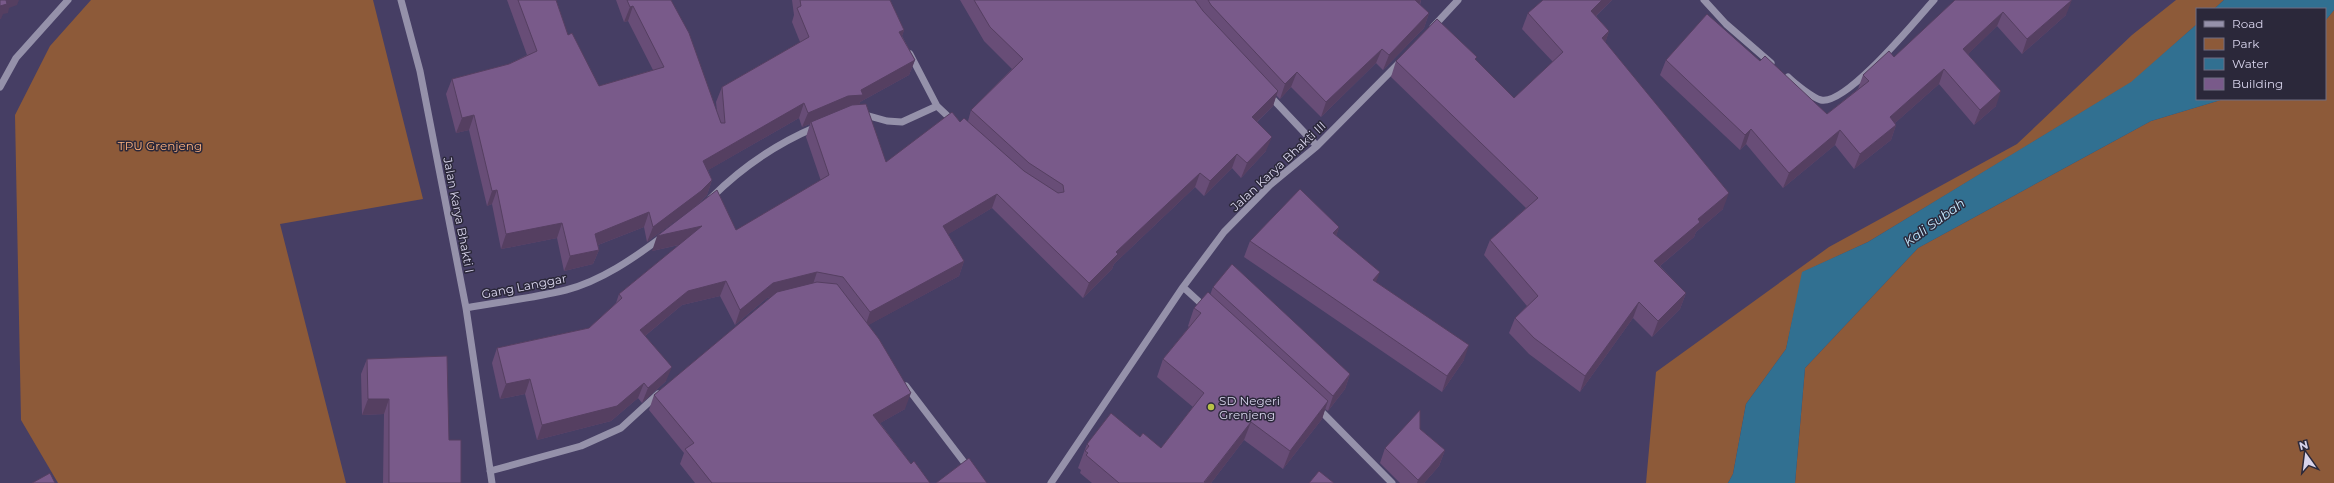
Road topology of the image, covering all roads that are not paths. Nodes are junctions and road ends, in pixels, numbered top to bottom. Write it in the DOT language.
graph roads {
  1 [pos="68,0"];
  2 [pos="401,0"];
  3 [pos="1458,0"];
  4 [pos="1704,0"];
  5 [pos="1934,0"];
  6 [pos="1426,34"];
  7 [pos="906,46"];
  8 [pos="1404,57"];
  9 [pos="1,83"];
  10 [pos="1265,90"];
  11 [pos="938,106"];
  12 [pos="852,115"];
  13 [pos="823,124"];
  14 [pos="959,128"];
  15 [pos="1317,146"];
  16 [pos="704,205"];
  17 [pos="668,232"];
  18 [pos="1183,287"];
  19 [pos="466,308"];
  20 [pos="1212,313"];
  21 [pos="900,379"];
  22 [pos="665,388"];
  23 [pos="1313,404"];
  24 [pos="490,471"];
  25 [pos="492,483"];
  26 [pos="980,483"];
  27 [pos="1051,483"];
  28 [pos="1392,483"];
  1 -- 9 [label="street"];
  2 -- 19 [label="street, Jalan Karya Bhakti I"];
  3 -- 6 [label="street"];
  4 -- 5 [label="street"];
  7 -- 11 [label="street"];
  8 -- 15 [label="street, Jalan Karya Bhakti III"];
  10 -- 15 [label="street"];
  11 -- 12 [label="street"];
  11 -- 14 [label="street"];
  13 -- 16 [label="street"];
  15 -- 18 [label="street, Jalan Karya Bhakti III"];
  17 -- 19 [label="street, Gang Langgar"];
  18 -- 20 [label="street"];
  18 -- 27 [label="street, Jalan Karya Bhakti III"];
  19 -- 24 [label="street, Jalan Karya Bhakti I"];
  21 -- 26 [label="street"];
  22 -- 24 [label="street"];
  23 -- 28 [label="street"];
  24 -- 25 [label="street, Jalan Karya Bhakti I"];
}
